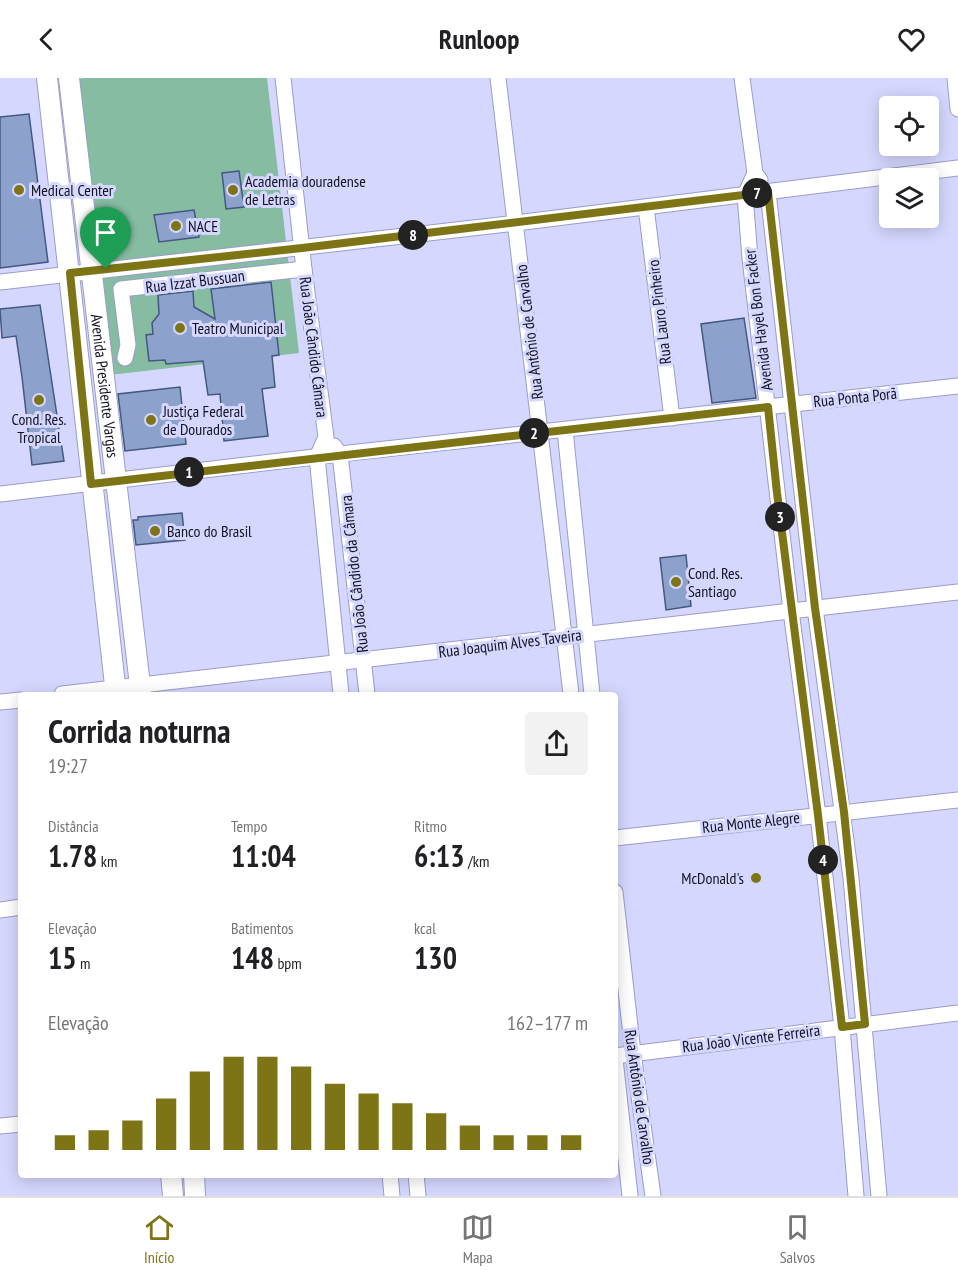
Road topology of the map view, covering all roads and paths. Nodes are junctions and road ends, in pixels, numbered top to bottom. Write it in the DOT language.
graph roads {
  1 [pos="47,78"];
  2 [pos="69,78"];
  3 [pos="283,78"];
  4 [pos="498,78"];
  5 [pos="742,78"];
  6 [pos="955,78"];
  7 [pos="958,110"];
  8 [pos="958,168"];
  9 [pos="754,172"];
  10 [pos="768,192"];
  11 [pos="745,195"];
  12 [pos="646,207"];
  13 [pos="516,223"];
  14 [pos="302,248"];
  15 [pos="246,254"];
  16 [pos="138,266"];
  17 [pos="304,269"];
  18 [pos="92,271"];
  19 [pos="268,272"];
  20 [pos="70,273"];
  21 [pos="0,282"];
  22 [pos="121,289"];
  23 [pos="94,292"];
  24 [pos="125,358"];
  25 [pos="958,386"];
  26 [pos="793,404"];
  27 [pos="768,407"];
  28 [pos="672,418"];
  29 [pos="565,430"];
  30 [pos="541,432"];
  31 [pos="326,436"];
  32 [pos="340,454"];
  33 [pos="317,457"];
  34 [pos="116,480"];
  35 [pos="91,484"];
  36 [pos="0,494"];
  37 [pos="958,592"];
  38 [pos="815,608"];
  39 [pos="791,611"];
  40 [pos="584,634"];
  41 [pos="564,636"];
  42 [pos="364,660"];
  43 [pos="338,663"];
  44 [pos="140,690"];
  45 [pos="115,691"];
  46 [pos="97,692"];
  47 [pos="341,692"];
  48 [pos="367,692"];
  49 [pos="571,692"];
  50 [pos="592,692"];
  51 [pos="18,700"];
  52 [pos="0,702"];
  53 [pos="958,800"];
  54 [pos="844,812"];
  55 [pos="818,815"];
  56 [pos="618,838"];
  57 [pos="18,907"];
  58 [pos="0,910"];
  59 [pos="618,918"];
  60 [pos="958,1013"];
  61 [pos="865,1024"];
  62 [pos="842,1027"];
  63 [pos="633,1053"];
  64 [pos="618,1056"];
  65 [pos="618,1085"];
  66 [pos="18,1124"];
  67 [pos="0,1126"];
  68 [pos="171,1178"];
  69 [pos="194,1178"];
  70 [pos="390,1178"];
  71 [pos="416,1178"];
  72 [pos="172,1196"];
  73 [pos="195,1196"];
  74 [pos="392,1196"];
  75 [pos="418,1196"];
  76 [pos="630,1196"];
  77 [pos="653,1196"];
  78 [pos="856,1196"];
  79 [pos="879,1196"];
  1 -- 20 [label="main road, Avenida Presidente Vargas"];
  2 -- 18 [label="main road, Avenida Presidente Vargas"];
  3 -- 14 [label="street, Rua João Cândido Câmara"];
  4 -- 13 [label="street, Rua Antônio de Carvalho"];
  5 -- 9 [label="street"];
  6 -- 7 [label="street"];
  8 -- 10 [label="street, Rua Izzat Bussuan"];
  9 -- 10 [label="street"];
  9 -- 11 [label="street"];
  10 -- 11 [label="street, Rua Izzat Bussuan"];
  10 -- 26 [label="street"];
  11 -- 12 [label="street, Rua Izzat Bussuan"];
  11 -- 27 [label="street, Avenida Hayel Bon Facker"];
  12 -- 13 [label="street, Rua Izzat Bussuan"];
  12 -- 28 [label="street, Rua Lauro Pinheiro"];
  13 -- 14 [label="street, Rua Izzat Bussuan"];
  13 -- 30 [label="street, Rua Antônio de Carvalho"];
  14 -- 15 [label="street, Rua Izzat Bussuan"];
  14 -- 17 [label="street, Rua João Cândido Câmara"];
  15 -- 16 [label="street, Rua Izzat Bussuan"];
  15 -- 19 [label="street, Rua Izzat Bussuan"];
  16 -- 18 [label="street, Rua Izzat Bussuan"];
  16 -- 22 [label="street, Rua Izzat Bussuan"];
  17 -- 19 [label="street, Rua Izzat Bussuan"];
  17 -- 31 [label="street, Rua João Cândido Câmara"];
  18 -- 20 [label="street, Rua Izzat Bussuan"];
  18 -- 23 [label="main road, Avenida Presidente Vargas"];
  19 -- 22 [label="street, Rua Izzat Bussuan"];
  20 -- 21 [label="street, Rua Izzat Bussuan"];
  20 -- 35 [label="main road, Avenida Presidente Vargas"];
  22 -- 23 [label="street, Rua Izzat Bussuan"];
  22 -- 24 [label="street"];
  23 -- 34 [label="main road, Avenida Presidente Vargas"];
  25 -- 26 [label="street, Rua Ponta Porã"];
  26 -- 27 [label="street, Rua Ponta Porã"];
  26 -- 38 [label="street"];
  27 -- 28 [label="street, Rua Ponta Porã"];
  27 -- 39 [label="street, Avenida Hayel Bon Facker"];
  28 -- 29 [label="street, Rua Ponta Porã"];
  29 -- 30 [label="street, Rua Ponta Porã"];
  29 -- 40 [label="street"];
  30 -- 32 [label="street, Rua Ponta Porã"];
  30 -- 41 [label="street, Rua Antônio de Carvalho"];
  31 -- 32 [label="street, Rua João Cândido Câmara"];
  31 -- 33 [label="street, Rua João Cândido Câmara"];
  32 -- 33 [label="street, Rua Ponta Porã"];
  32 -- 42 [label="street, Rua João Cândido da Câmara"];
  33 -- 34 [label="street, Rua Ponta Porã"];
  33 -- 43 [label="street, Rua João Cândido Câmara"];
  34 -- 35 [label="street, Rua Ponta Porã"];
  34 -- 44 [label="main road, Avenida Presidente Vargas"];
  35 -- 36 [label="street, Rua Ponta Porã"];
  35 -- 45 [label="main road, Avenida Presidente Vargas"];
  37 -- 38 [label="street, Rua Joaquim Alves Taveira"];
  38 -- 39 [label="street, Rua Joaquim Alves Taveira"];
  38 -- 54 [label="street"];
  39 -- 40 [label="street, Rua Joaquim Alves Taveira"];
  39 -- 55 [label="street, Avenida Hayel Bon Facker"];
  40 -- 41 [label="street, Rua Joaquim Alves Taveira"];
  40 -- 50 [label="street"];
  41 -- 42 [label="street, Rua Joaquim Alves Taveira"];
  41 -- 49 [label="street, Rua Antônio de Carvalho"];
  42 -- 43 [label="street, Rua Joaquim Alves Taveira"];
  42 -- 48 [label="street, Rua João Cândido da Câmara"];
  43 -- 44 [label="street, Rua Joaquim Alves Taveira"];
  43 -- 47 [label="street, Rua João Cândido Câmara"];
  44 -- 45 [label="street, Rua Joaquim Alves Taveira"];
  45 -- 46 [label="street, Rua Joaquim Alves Taveira"];
  51 -- 52 [label="street"];
  53 -- 54 [label="street, Rua Monte Alegre"];
  54 -- 55 [label="street, Rua Monte Alegre"];
  54 -- 61 [label="street"];
  55 -- 56 [label="street, Rua Monte Alegre"];
  55 -- 62 [label="street, Avenida Hayel Bon Facker"];
  57 -- 58 [label="street"];
  59 -- 63 [label="street, Rua Antônio de Carvalho"];
  60 -- 61 [label="street, Rua João Vicente Ferreira"];
  61 -- 62 [label="street, Rua João Vicente Ferreira"];
  61 -- 79 [label="street"];
  62 -- 63 [label="street, Rua João Vicente Ferreira"];
  62 -- 78 [label="street, Avenida Hayel Bon Facker"];
  63 -- 64 [label="street, Rua João Vicente Ferreira"];
  63 -- 77 [label="street, Rua Antônio de Carvalho"];
  65 -- 76 [label="street, Rua Antônio de Carvalho"];
  66 -- 67 [label="street"];
  68 -- 72 [label="main road"];
  69 -- 73 [label="main road"];
  70 -- 74 [label="street"];
  71 -- 75 [label="street"];
}
